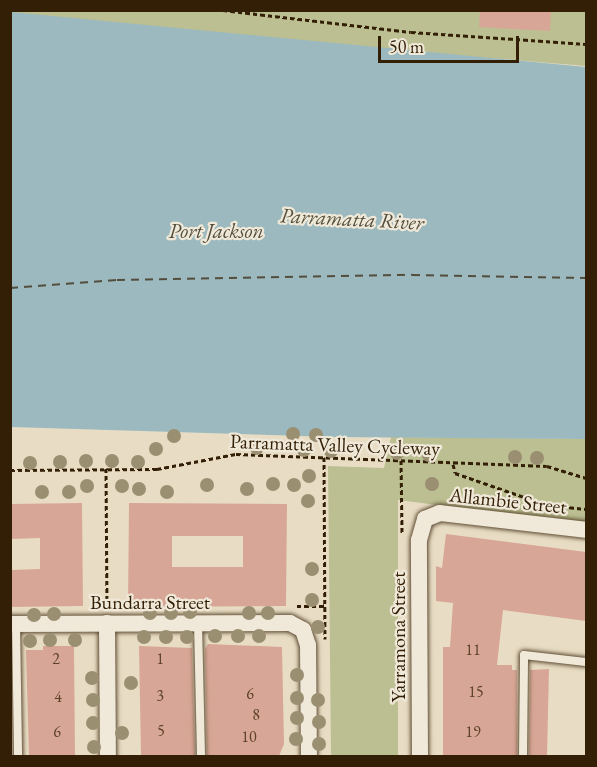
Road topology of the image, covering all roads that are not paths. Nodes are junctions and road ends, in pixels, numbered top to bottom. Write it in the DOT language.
graph roads {
  1 [pos="425,519"];
  2 [pos="586,530"];
  3 [pos="107,615"];
  4 [pos="198,623"];
  5 [pos="13,624"];
  6 [pos="586,662"];
  7 [pos="18,756"];
  8 [pos="108,756"];
  9 [pos="201,756"];
  10 [pos="309,756"];
  11 [pos="420,756"];
  12 [pos="523,756"];
  1 -- 2 [label="street, Allambie Street"];
  1 -- 11 [label="street, Yarramona Street"];
  3 -- 4 [label="street, Bundarra Street"];
  3 -- 5 [label="street, Bundarra Street"];
  3 -- 8 [label="street"];
  4 -- 9 [label="lane"];
  4 -- 10 [label="street, Bundarra Street"];
  5 -- 7 [label="lane"];
  6 -- 12 [label="lane"];
}
